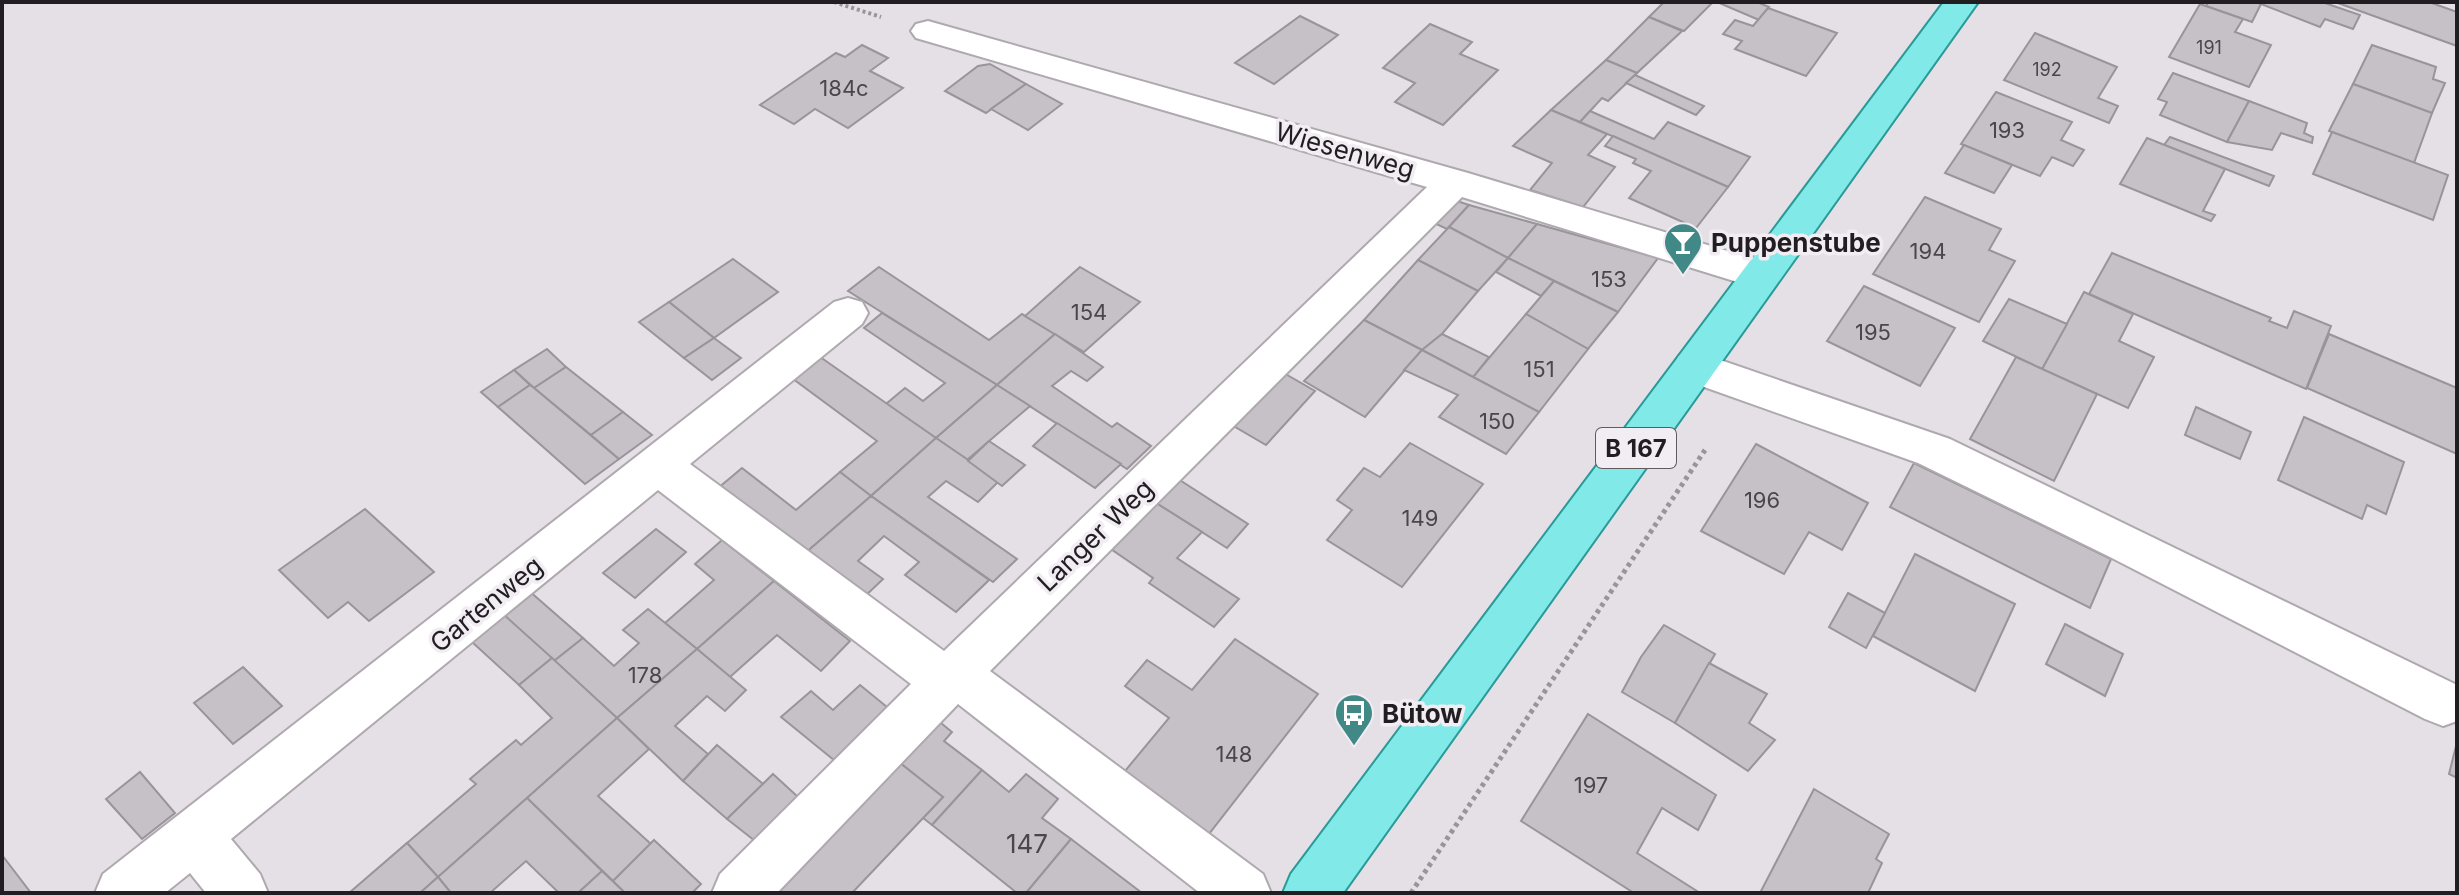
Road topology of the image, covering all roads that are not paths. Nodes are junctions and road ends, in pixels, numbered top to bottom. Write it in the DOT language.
graph roads {
  1 [pos="1961,2"];
  2 [pos="928,31"];
  3 [pos="1455,182"];
  4 [pos="1760,275"];
  5 [pos="848,313"];
  6 [pos="1694,367"];
  7 [pos="659,466"];
  8 [pos="951,678"];
  9 [pos="2443,703"];
  10 [pos="195,837"];
  11 [pos="122,893"];
  12 [pos="241,893"];
  13 [pos="739,893"];
  14 [pos="1244,893"];
  15 [pos="1310,893"];
  1 -- 4 [label="main road, B 167"];
  2 -- 3 [label="street, Wiesenweg"];
  3 -- 4 [label="street, Wiesenweg"];
  3 -- 8 [label="street, Langer Weg"];
  4 -- 6 [label="main road, B 167"];
  5 -- 7 [label="street, Gartenweg"];
  6 -- 9 [label="street"];
  6 -- 15 [label="main road, B 167"];
  7 -- 8 [label="street"];
  7 -- 10 [label="street, Gartenweg"];
  8 -- 13 [label="street, Langer Weg"];
  8 -- 14 [label="street"];
  10 -- 11 [label="street, Gartenweg"];
  10 -- 12 [label="street"];
}
